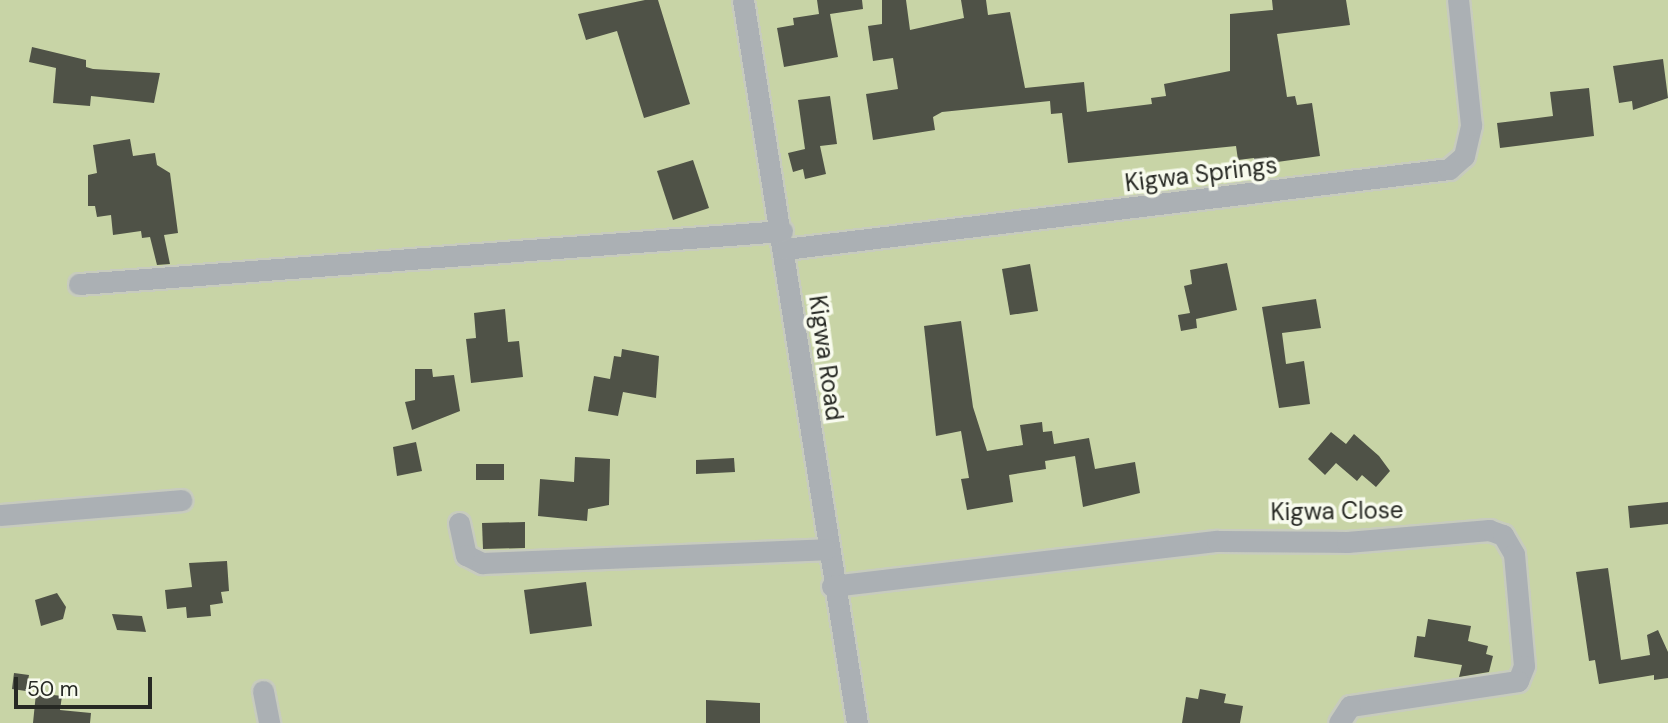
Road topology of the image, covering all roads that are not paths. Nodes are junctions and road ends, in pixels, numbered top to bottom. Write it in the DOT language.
graph roads {
  1 [pos="743,0"];
  2 [pos="1458,0"];
  3 [pos="783,240"];
  4 [pos="79,284"];
  5 [pos="181,500"];
  6 [pos="0,515"];
  7 [pos="459,523"];
  8 [pos="826,549"];
  9 [pos="832,586"];
  10 [pos="263,691"];
  11 [pos="269,723"];
  12 [pos="857,723"];
  13 [pos="1339,723"];
  1 -- 3 [label="street, Kigwa Road"];
  2 -- 3 [label="street, Kigwa Springs"];
  3 -- 4 [label="street, Kigwa Springs"];
  3 -- 8 [label="street, Kigwa Road"];
  5 -- 6 [label="street"];
  7 -- 8 [label="street"];
  8 -- 9 [label="street, Kigwa Road"];
  9 -- 12 [label="street, Kigwa Road"];
  9 -- 13 [label="street, Kigwa Close"];
  10 -- 11 [label="street"];
}
